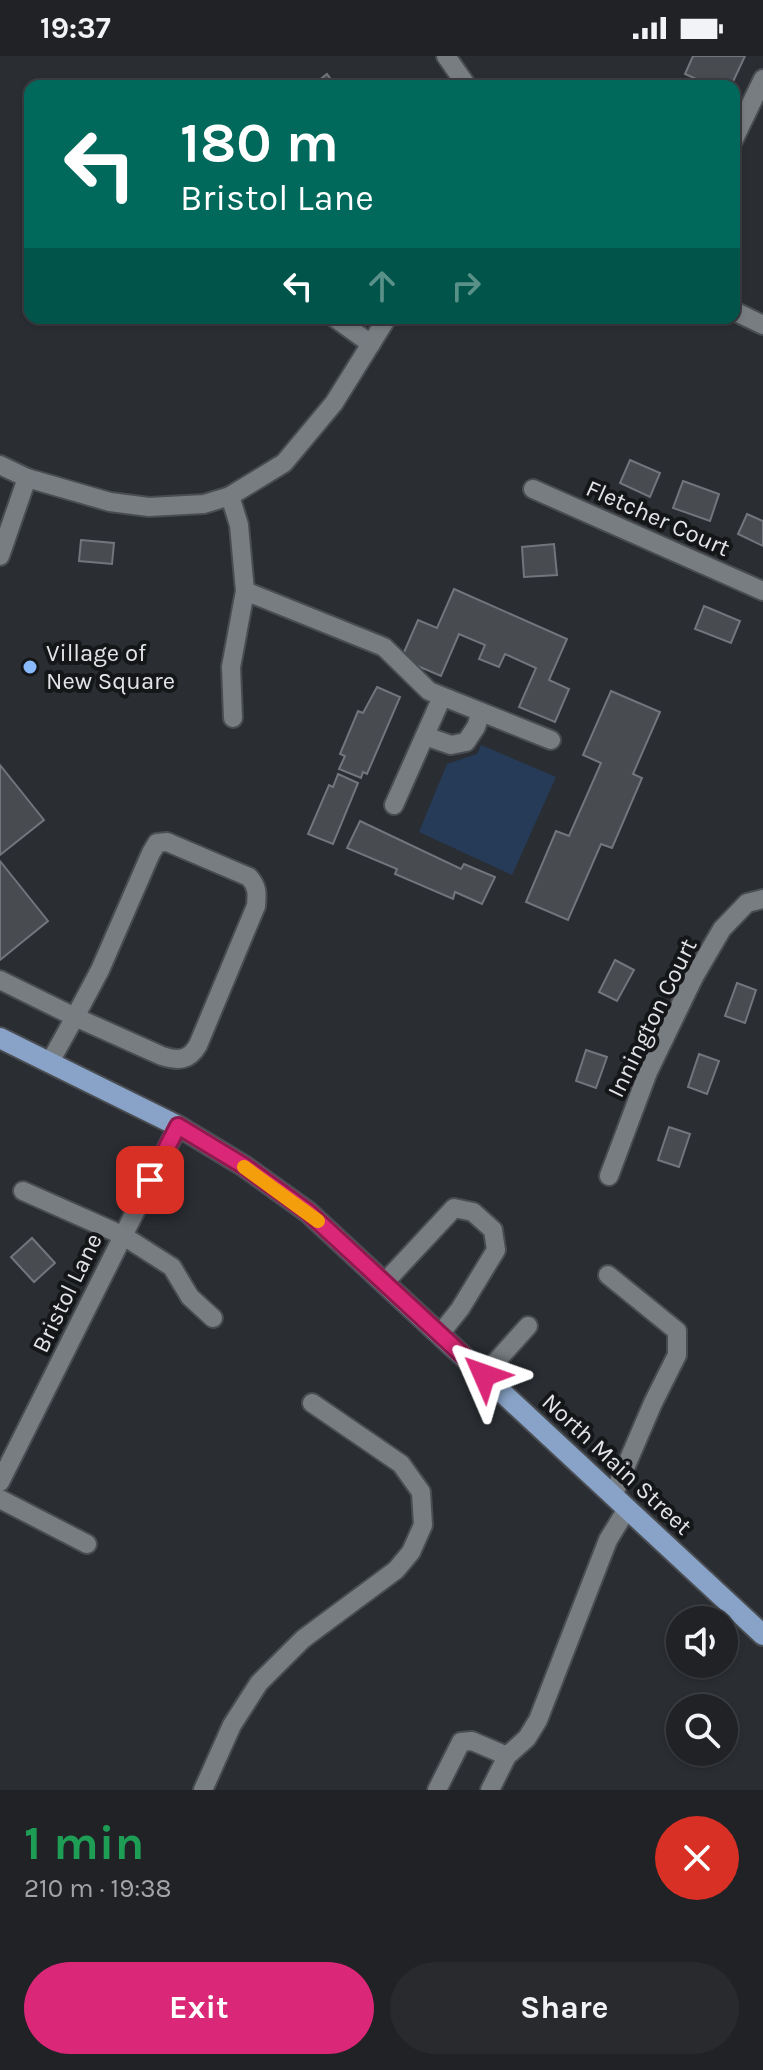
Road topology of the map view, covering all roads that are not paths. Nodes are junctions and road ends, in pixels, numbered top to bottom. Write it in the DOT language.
graph roads {
  1 [pos="448,57"];
  2 [pos="763,79"];
  3 [pos="463,80"];
  4 [pos="740,127"];
  5 [pos="740,314"];
  6 [pos="343,324"];
  7 [pos="383,324"];
  8 [pos="763,325"];
  9 [pos="371,344"];
  10 [pos="0,465"];
  11 [pos="27,478"];
  12 [pos="533,489"];
  13 [pos="230,496"];
  14 [pos="0,556"];
  15 [pos="245,591"];
  16 [pos="763,591"];
  17 [pos="442,697"];
  18 [pos="481,712"];
  19 [pos="233,718"];
  20 [pos="425,736"];
  21 [pos="551,740"];
  22 [pos="394,805"];
  23 [pos="763,899"];
  24 [pos="0,980"];
  25 [pos="75,1017"];
  26 [pos="0,1038"];
  27 [pos="50,1062"];
  28 [pos="178,1126"];
  29 [pos="609,1176"];
  30 [pos="23,1191"];
  31 [pos="122,1235"];
  32 [pos="608,1275"];
  33 [pos="385,1282"];
  34 [pos="213,1318"];
  35 [pos="528,1326"];
  36 [pos="440,1334"];
  37 [pos="484,1375"];
  38 [pos="312,1403"];
  39 [pos="0,1482"];
  40 [pos="0,1499"];
  41 [pos="620,1503"];
  42 [pos="87,1544"];
  43 [pos="763,1635"];
  44 [pos="507,1756"];
  45 [pos="203,1790"];
  46 [pos="437,1790"];
  47 [pos="490,1790"];
  1 -- 3 [label="street"];
  2 -- 4 [label="street"];
  5 -- 8 [label="street"];
  6 -- 9 [label="street"];
  7 -- 9 [label="street"];
  9 -- 13 [label="street"];
  10 -- 11 [label="street"];
  11 -- 13 [label="street"];
  11 -- 14 [label="street"];
  12 -- 16 [label="street, Fletcher Court"];
  13 -- 15 [label="street"];
  15 -- 17 [label="street"];
  15 -- 19 [label="street"];
  17 -- 18 [label="street"];
  17 -- 20 [label="street"];
  18 -- 20 [label="street"];
  18 -- 21 [label="street"];
  20 -- 22 [label="street"];
  23 -- 29 [label="street, Innington Court"];
  24 -- 25 [label="street"];
  25 -- 25 [label="street"];
  25 -- 27 [label="street"];
  26 -- 27 [label="main road, North Main Street"];
  27 -- 28 [label="main road, North Main Street"];
  28 -- 31 [label="street, Bristol Lane"];
  28 -- 33 [label="main road, North Main Street"];
  30 -- 31 [label="street"];
  31 -- 34 [label="street"];
  31 -- 39 [label="street, Bristol Lane"];
  32 -- 41 [label="street"];
  33 -- 36 [label="main road, North Main Street"];
  33 -- 36 [label="street"];
  35 -- 37 [label="street"];
  36 -- 37 [label="main road, North Main Street"];
  37 -- 41 [label="main road, North Main Street"];
  38 -- 45 [label="street"];
  40 -- 42 [label="street"];
  41 -- 43 [label="main road, North Main Street"];
  41 -- 44 [label="street"];
  44 -- 46 [label="street"];
  44 -- 47 [label="street"];
}
